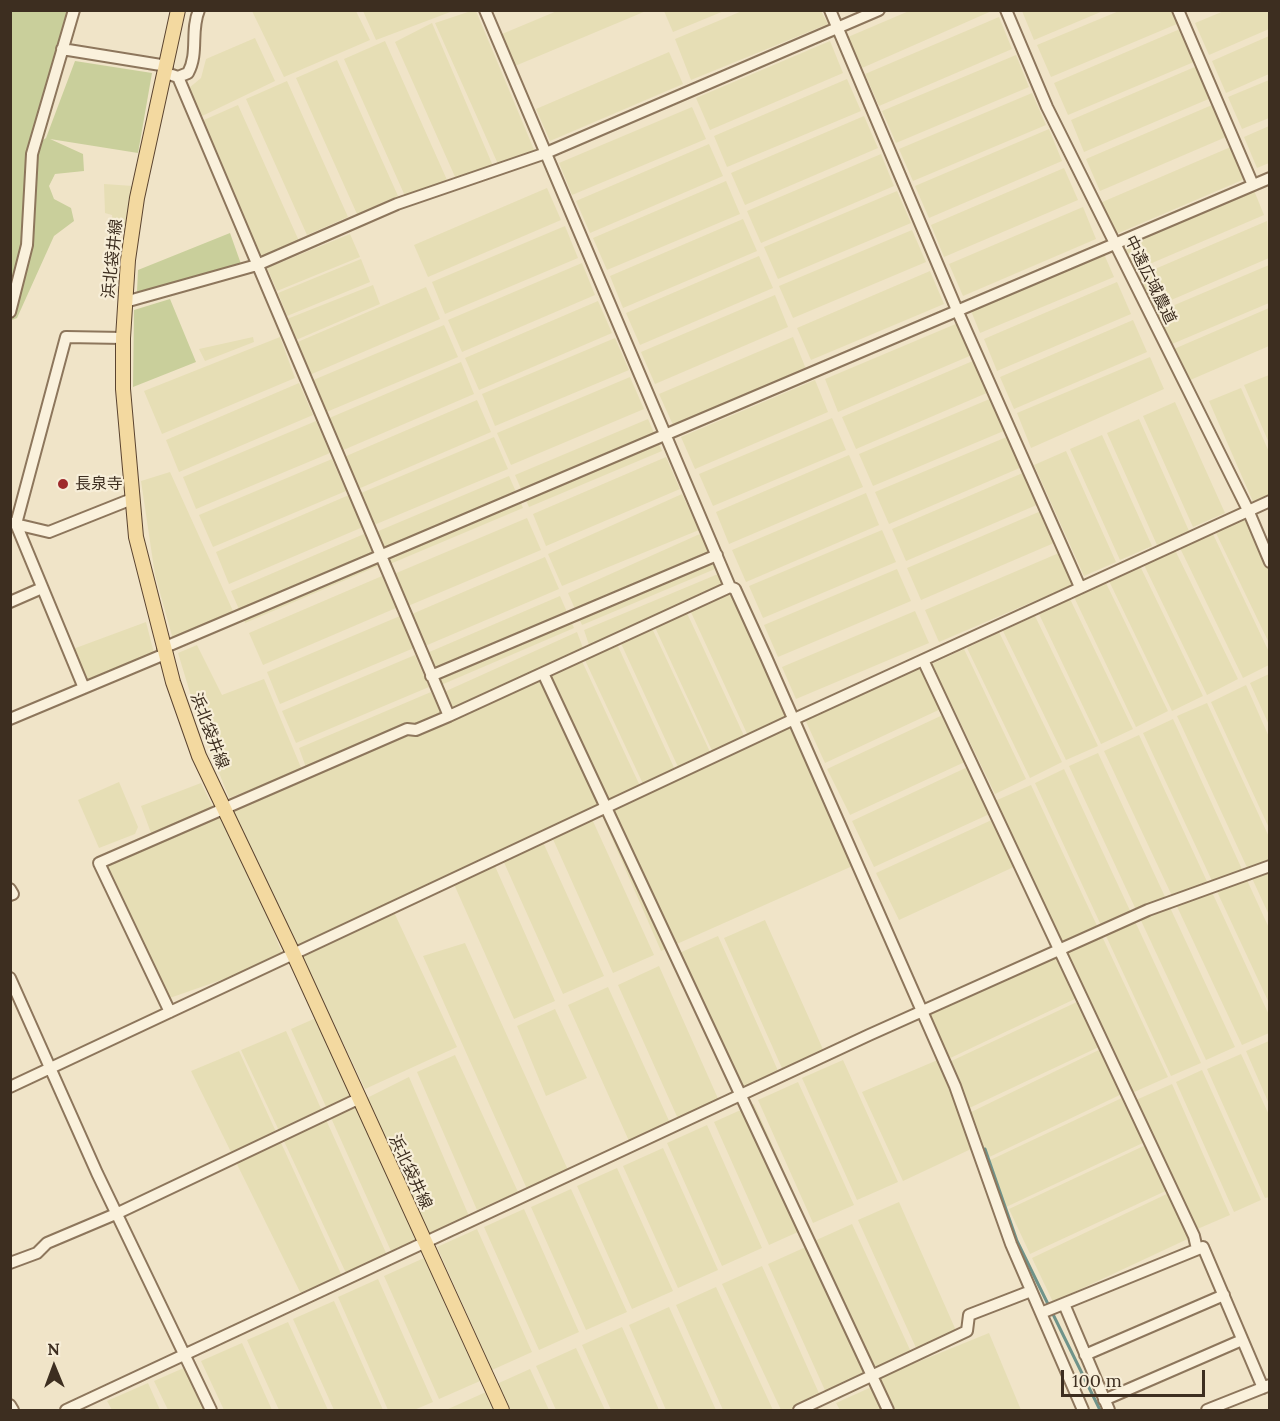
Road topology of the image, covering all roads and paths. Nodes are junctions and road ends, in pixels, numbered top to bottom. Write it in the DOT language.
graph roads {
  1 [pos="74,10"];
  2 [pos="178,10"];
  3 [pos="199,10"];
  4 [pos="485,10"];
  5 [pos="830,10"];
  6 [pos="879,10"];
  7 [pos="1006,10"];
  8 [pos="1178,10"];
  9 [pos="838,28"];
  10 [pos="62,49"];
  11 [pos="170,72"];
  12 [pos="546,153"];
  13 [pos="1269,178"];
  14 [pos="1252,185"];
  15 [pos="1116,244"];
  16 [pos="257,265"];
  17 [pos="126,302"];
  18 [pos="957,310"];
  19 [pos="10,312"];
  20 [pos="123,338"];
  21 [pos="666,433"];
  22 [pos="132,499"];
  23 [pos="1269,501"];
  24 [pos="1248,510"];
  25 [pos="13,524"];
  26 [pos="380,555"];
  27 [pos="717,555"];
  28 [pos="1269,562"];
  29 [pos="730,587"];
  30 [pos="1080,587"];
  31 [pos="42,588"];
  32 [pos="10,602"];
  33 [pos="164,651"];
  34 [pos="923,660"];
  35 [pos="543,673"];
  36 [pos="431,676"];
  37 [pos="84,688"];
  38 [pos="449,716"];
  39 [pos="10,719"];
  40 [pos="792,720"];
  41 [pos="224,808"];
  42 [pos="606,808"];
  43 [pos="1269,866"];
  44 [pos="10,889"];
  45 [pos="10,895"];
  46 [pos="1059,950"];
  47 [pos="293,954"];
  48 [pos="10,978"];
  49 [pos="170,1012"];
  50 [pos="923,1013"];
  51 [pos="51,1066"];
  52 [pos="10,1087"];
  53 [pos="740,1095"];
  54 [pos="358,1099"];
  55 [pos="118,1214"];
  56 [pos="424,1244"];
  57 [pos="1197,1249"];
  58 [pos="10,1263"];
  59 [pos="1031,1291"];
  60 [pos="1224,1295"];
  61 [pos="1064,1304"];
  62 [pos="1041,1313"];
  63 [pos="1242,1340"];
  64 [pos="1085,1355"];
  65 [pos="185,1356"];
  66 [pos="872,1376"];
  67 [pos="1266,1386"];
  68 [pos="10,1405"];
  69 [pos="1106,1405"];
  70 [pos="13,1410"];
  71 [pos="66,1410"];
  72 [pos="211,1410"];
  73 [pos="502,1410"];
  74 [pos="799,1410"];
  75 [pos="888,1410"];
  76 [pos="1083,1410"];
  77 [pos="1207,1410"];
  1 -- 10 [label="street"];
  2 -- 11 [label="main road, 浜北袋井線"];
  3 -- 11 [label="street"];
  4 -- 12 [label="street"];
  5 -- 9 [label="street"];
  6 -- 9 [label="street"];
  7 -- 15 [label="street, 中遠広域農道"];
  8 -- 14 [label="street"];
  9 -- 12 [label="street"];
  9 -- 18 [label="street"];
  10 -- 11 [label="street"];
  10 -- 19 [label="street"];
  11 -- 16 [label="street"];
  11 -- 17 [label="main road, 浜北袋井線"];
  12 -- 16 [label="street"];
  12 -- 21 [label="street"];
  13 -- 14 [label="street"];
  14 -- 15 [label="street"];
  15 -- 18 [label="street"];
  15 -- 24 [label="street, 中遠広域農道"];
  16 -- 17 [label="street"];
  16 -- 26 [label="street"];
  17 -- 20 [label="main road, 浜北袋井線"];
  18 -- 21 [label="street"];
  18 -- 30 [label="street"];
  20 -- 22 [label="main road, 浜北袋井線"];
  20 -- 25 [label="street"];
  21 -- 26 [label="street"];
  21 -- 27 [label="street"];
  22 -- 25 [label="street"];
  22 -- 33 [label="main road, 浜北袋井線"];
  23 -- 24 [label="street"];
  24 -- 28 [label="street, 中遠広域農道"];
  24 -- 30 [label="street"];
  25 -- 31 [label="street"];
  26 -- 33 [label="street"];
  26 -- 36 [label="street"];
  27 -- 29 [label="street"];
  27 -- 36 [label="street"];
  29 -- 35 [label="street"];
  29 -- 40 [label="street"];
  30 -- 34 [label="street"];
  31 -- 32 [label="street"];
  31 -- 37 [label="street"];
  33 -- 37 [label="street"];
  33 -- 41 [label="main road, 浜北袋井線"];
  34 -- 40 [label="street"];
  34 -- 46 [label="street"];
  35 -- 38 [label="street"];
  35 -- 42 [label="street"];
  36 -- 38 [label="street"];
  37 -- 39 [label="street"];
  38 -- 41 [label="street"];
  40 -- 42 [label="street"];
  40 -- 50 [label="street"];
  41 -- 47 [label="main road, 浜北袋井線"];
  41 -- 49 [label="street"];
  42 -- 47 [label="street"];
  42 -- 53 [label="street"];
  43 -- 46 [label="street"];
  44 -- 45 [label="street"];
  46 -- 50 [label="street"];
  46 -- 57 [label="street"];
  47 -- 49 [label="street"];
  47 -- 54 [label="main road, 浜北袋井線"];
  48 -- 51 [label="street"];
  49 -- 51 [label="street"];
  50 -- 53 [label="street"];
  50 -- 59 [label="street"];
  51 -- 52 [label="street"];
  51 -- 55 [label="street"];
  53 -- 56 [label="street"];
  53 -- 66 [label="street"];
  54 -- 55 [label="street"];
  54 -- 56 [label="main road, 浜北袋井線"];
  55 -- 58 [label="street"];
  55 -- 65 [label="street"];
  56 -- 65 [label="street"];
  56 -- 73 [label="main road, 浜北袋井線"];
  57 -- 60 [label="street"];
  57 -- 61 [label="street"];
  59 -- 62 [label="street"];
  59 -- 66 [label="street"];
  60 -- 63 [label="street"];
  60 -- 64 [label="street"];
  61 -- 62 [label="street"];
  61 -- 64 [label="street"];
  62 -- 76 [label="street"];
  63 -- 67 [label="street"];
  63 -- 69 [label="street"];
  64 -- 69 [label="street"];
  65 -- 71 [label="street"];
  65 -- 72 [label="street"];
  66 -- 74 [label="street"];
  66 -- 75 [label="street"];
  67 -- 77 [label="street"];
  68 -- 70 [label="street"];
}
